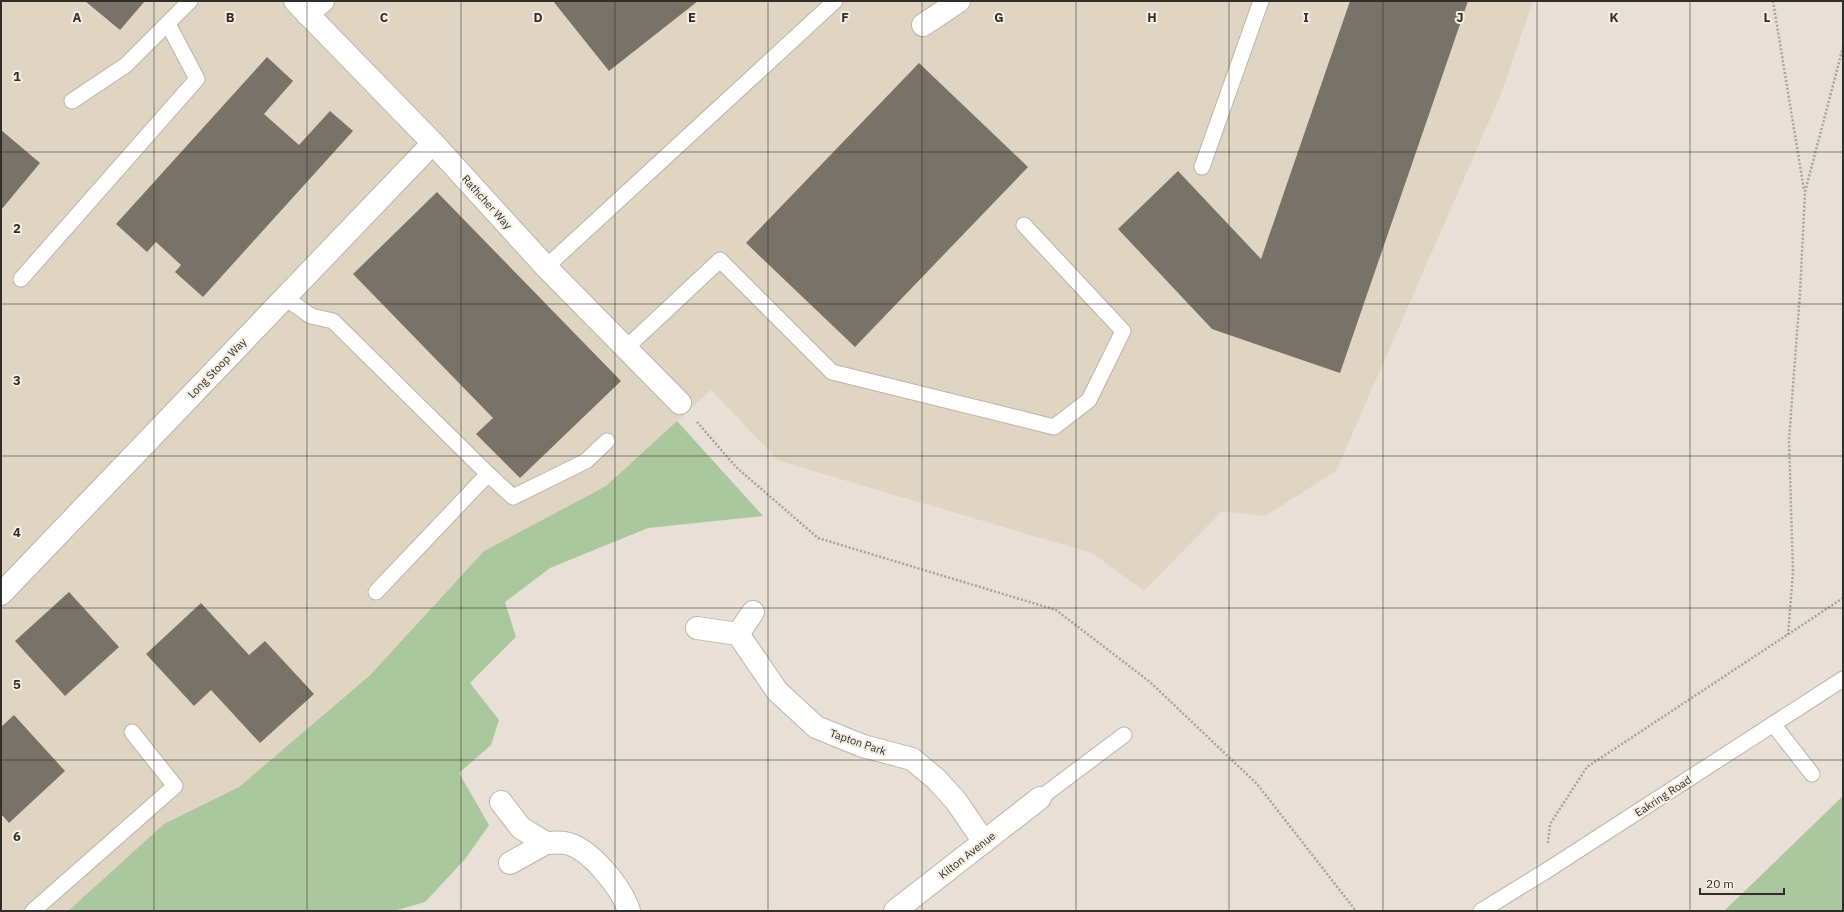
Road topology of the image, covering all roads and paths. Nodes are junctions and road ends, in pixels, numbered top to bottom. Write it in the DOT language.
graph roads {
  1 [pos="190,1"];
  2 [pos="835,1"];
  3 [pos="959,1"];
  4 [pos="1261,1"];
  5 [pos="1773,1"];
  6 [pos="308,5"];
  7 [pos="168,24"];
  8 [pos="923,25"];
  9 [pos="1843,47"];
  10 [pos="72,101"];
  11 [pos="434,143"];
  12 [pos="1202,167"];
  13 [pos="1805,192"];
  14 [pos="1024,225"];
  15 [pos="546,267"];
  16 [pos="21,278"];
  17 [pos="284,297"];
  18 [pos="626,348"];
  19 [pos="680,403"];
  20 [pos="607,441"];
  21 [pos="488,474"];
  22 [pos="376,592"];
  23 [pos="1,594"];
  24 [pos="1843,598"];
  25 [pos="752,612"];
  26 [pos="697,628"];
  27 [pos="738,634"];
  28 [pos="1788,635"];
  29 [pos="1843,679"];
  30 [pos="1773,724"];
  31 [pos="132,732"];
  32 [pos="1124,735"];
  33 [pos="1812,774"];
  34 [pos="1040,798"];
  35 [pos="501,802"];
  36 [pos="984,842"];
  37 [pos="546,843"];
  38 [pos="510,863"];
  39 [pos="1546,871"];
  40 [pos="33,911"];
  41 [pos="629,911"];
  42 [pos="895,911"];
  43 [pos="1356,911"];
  44 [pos="1482,911"];
  1 -- 7 [label="lane"];
  2 -- 15 [label="lane"];
  3 -- 8 [label="street"];
  4 -- 12 [label="lane"];
  5 -- 13 [label="path"];
  6 -- 11 [label="street, Rathcher Way"];
  7 -- 10 [label="lane"];
  7 -- 16 [label="lane"];
  9 -- 13 [label="path"];
  11 -- 15 [label="street, Rathcher Way"];
  11 -- 17 [label="street, Long Stoop Way"];
  13 -- 28 [label="path"];
  14 -- 18 [label="lane"];
  15 -- 18 [label="street, Rathcher Way"];
  17 -- 21 [label="lane"];
  17 -- 23 [label="street, Long Stoop Way"];
  18 -- 19 [label="street, Rathcher Way"];
  19 -- 43 [label="path"];
  20 -- 21 [label="lane"];
  21 -- 22 [label="lane"];
  24 -- 28 [label="path"];
  25 -- 27 [label="street"];
  26 -- 27 [label="street"];
  27 -- 36 [label="street, Tapton Park"];
  28 -- 39 [label="path"];
  29 -- 30 [label="lane, Eakring Road"];
  30 -- 33 [label="lane"];
  30 -- 39 [label="lane, Eakring Road"];
  31 -- 40 [label="lane"];
  32 -- 34 [label="lane"];
  34 -- 36 [label="street, Kilton Avenue"];
  35 -- 37 [label="street"];
  36 -- 42 [label="street, Kilton Avenue"];
  37 -- 38 [label="street"];
  37 -- 41 [label="street"];
  39 -- 44 [label="lane, Eakring Road"];
}
